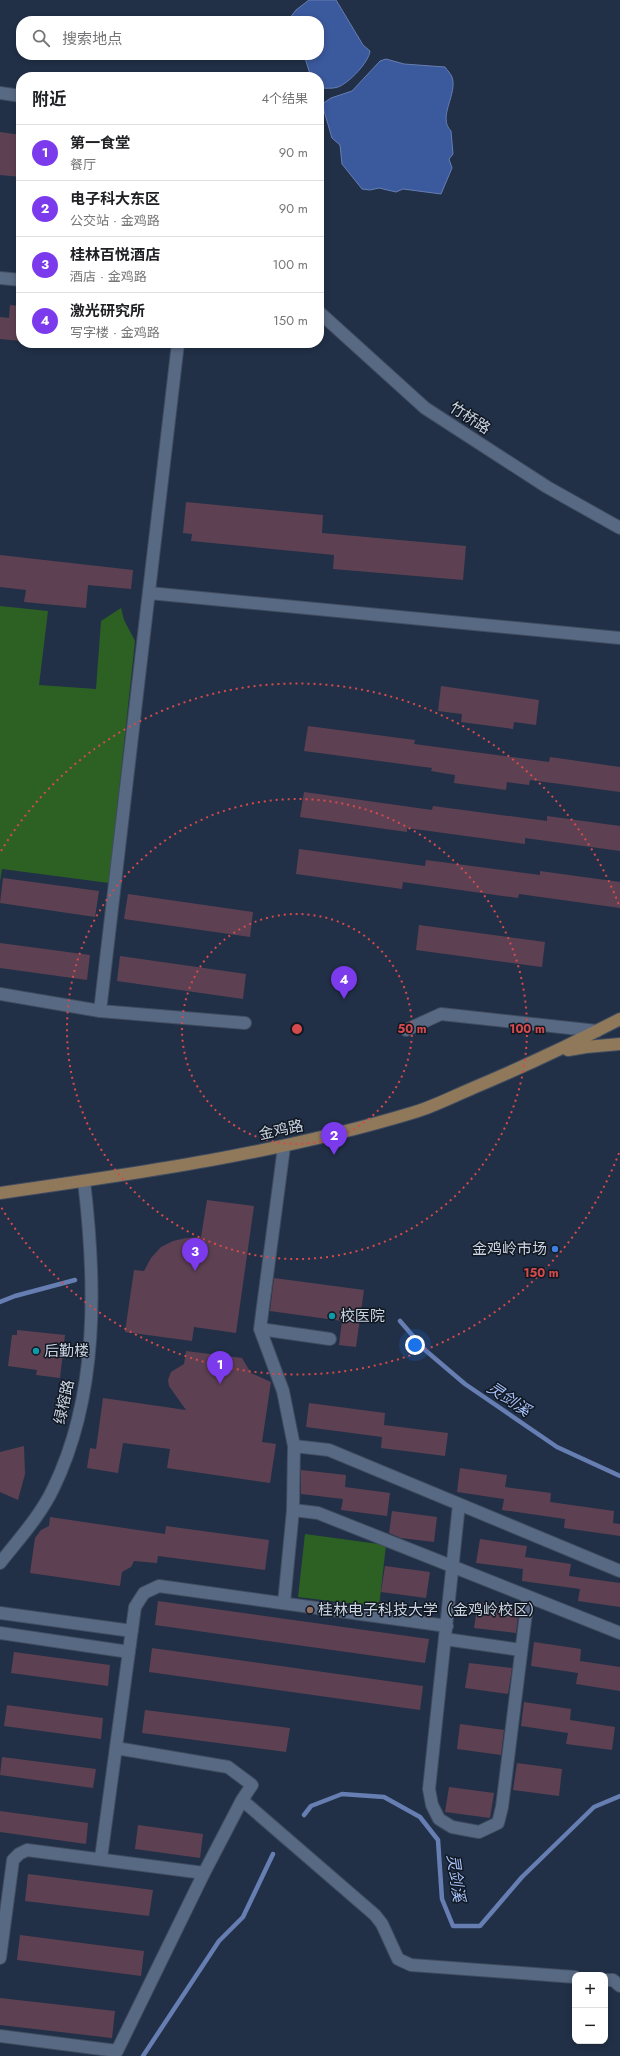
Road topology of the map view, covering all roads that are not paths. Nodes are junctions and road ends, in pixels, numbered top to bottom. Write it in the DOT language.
graph roads {
  1 [pos="0,93"];
  2 [pos="16,95"];
  3 [pos="0,278"];
  4 [pos="16,280"];
  5 [pos="324,317"];
  6 [pos="177,348"];
  7 [pos="620,528"];
  8 [pos="149,593"];
  9 [pos="620,638"];
  10 [pos="0,994"];
  11 [pos="100,1011"];
  12 [pos="620,1019"];
  13 [pos="245,1023"];
  14 [pos="406,1030"];
  15 [pos="597,1031"];
  16 [pos="620,1044"];
  17 [pos="549,1054"];
  18 [pos="284,1147"];
  19 [pos="84,1181"];
  20 [pos="0,1193"];
  21 [pos="260,1329"];
  22 [pos="330,1339"];
  23 [pos="294,1446"];
  24 [pos="459,1504"];
  25 [pos="293,1510"];
  26 [pos="0,1563"];
  27 [pos="453,1567"];
  28 [pos="620,1572"];
  29 [pos="528,1597"];
  30 [pos="284,1604"];
  31 [pos="0,1613"];
  32 [pos="447,1626"];
  33 [pos="132,1631"];
  34 [pos="0,1633"];
  35 [pos="620,1633"];
  36 [pos="445,1639"];
  37 [pos="521,1650"];
  38 [pos="129,1652"];
  39 [pos="116,1748"];
  40 [pos="242,1800"];
  41 [pos="101,1858"];
  42 [pos="204,1873"];
  43 [pos="0,1958"];
  44 [pos="572,1977"];
  45 [pos="608,1980"];
  46 [pos="620,1986"];
  47 [pos="0,2036"];
  1 -- 2 [label="street"];
  3 -- 4 [label="street"];
  5 -- 7 [label="street, 竹桥路"];
  6 -- 8 [label="street"];
  8 -- 9 [label="street"];
  8 -- 11 [label="street"];
  10 -- 11 [label="street"];
  11 -- 13 [label="street"];
  12 -- 15 [label="main road, 金鸡路"];
  14 -- 15 [label="street"];
  15 -- 17 [label="main road, 金鸡路"];
  16 -- 17 [label="main road"];
  17 -- 18 [label="main road, 金鸡路"];
  18 -- 19 [label="main road, 金鸡路"];
  18 -- 21 [label="street"];
  19 -- 20 [label="main road, 金鸡路"];
  19 -- 26 [label="street, 绿榕路"];
  21 -- 22 [label="street"];
  21 -- 23 [label="street"];
  23 -- 24 [label="street"];
  23 -- 25 [label="street"];
  24 -- 27 [label="street"];
  24 -- 28 [label="street"];
  25 -- 27 [label="street"];
  25 -- 30 [label="street"];
  27 -- 29 [label="street"];
  27 -- 32 [label="street"];
  29 -- 35 [label="street"];
  29 -- 37 [label="street"];
  30 -- 32 [label="street"];
  30 -- 33 [label="street"];
  31 -- 33 [label="street"];
  32 -- 36 [label="street"];
  33 -- 38 [label="street"];
  34 -- 38 [label="street"];
  36 -- 37 [label="street"];
  36 -- 37 [label="street"];
  38 -- 39 [label="street"];
  39 -- 40 [label="street"];
  39 -- 41 [label="street"];
  40 -- 42 [label="street"];
  40 -- 44 [label="street"];
  41 -- 42 [label="street"];
  41 -- 43 [label="street"];
  42 -- 47 [label="street"];
  45 -- 46 [label="street"];
}
